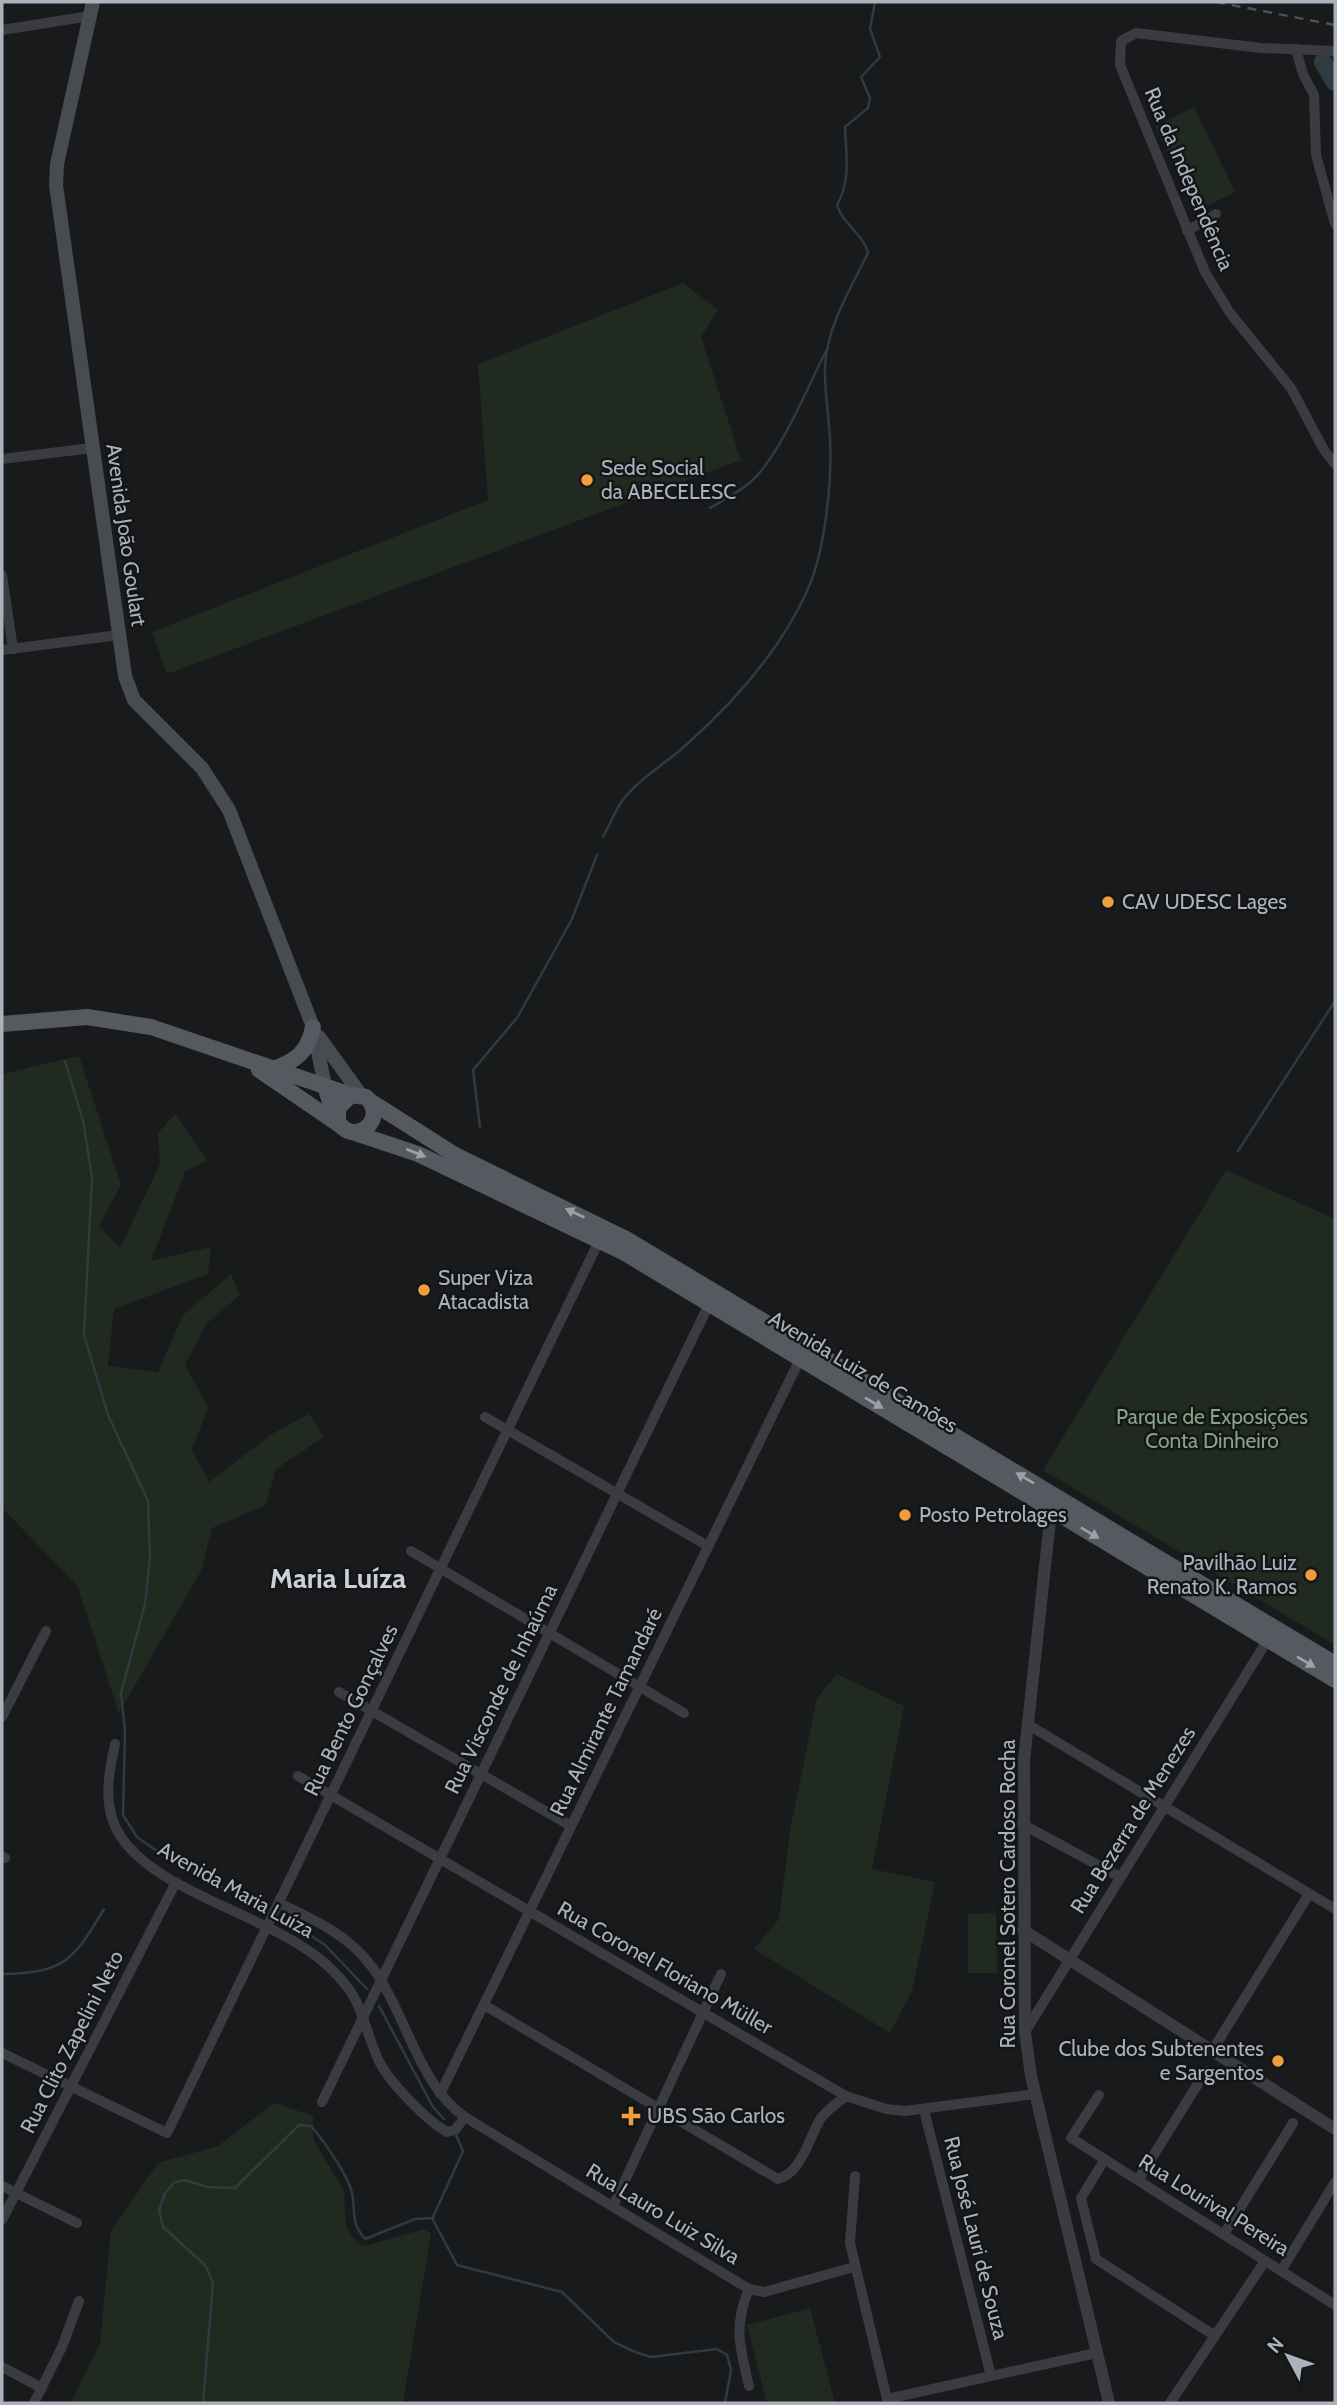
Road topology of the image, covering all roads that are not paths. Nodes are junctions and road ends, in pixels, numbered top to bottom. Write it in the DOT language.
graph roads {
  1 [pos="91,9"];
  2 [pos="2,30"];
  3 [pos="1296,49"];
  4 [pos="1335,51"];
  5 [pos="1216,214"];
  6 [pos="1335,224"];
  7 [pos="1187,231"];
  8 [pos="92,448"];
  9 [pos="2,459"];
  10 [pos="1335,464"];
  11 [pos="2,575"];
  12 [pos="119,635"];
  13 [pos="7,650"];
  14 [pos="2,1024"];
  15 [pos="313,1027"];
  16 [pos="242,1059"];
  17 [pos="273,1069"];
  18 [pos="325,1086"];
  19 [pos="361,1097"];
  20 [pos="344,1126"];
  21 [pos="603,1234"];
  22 [pos="712,1298"];
  23 [pos="803,1352"];
  24 [pos="485,1418"];
  25 [pos="508,1430"];
  26 [pos="617,1494"];
  27 [pos="1052,1502"];
  28 [pos="708,1546"];
  29 [pos="411,1551"];
  30 [pos="441,1569"];
  31 [pos="46,1632"];
  32 [pos="550,1633"];
  33 [pos="1271,1634"];
  34 [pos="1335,1664"];
  35 [pos="1335,1680"];
  36 [pos="639,1686"];
  37 [pos="339,1692"];
  38 [pos="372,1711"];
  39 [pos="684,1713"];
  40 [pos="2,1717"];
  41 [pos="1027,1724"];
  42 [pos="115,1744"];
  43 [pos="481,1774"];
  44 [pos="298,1776"];
  45 [pos="331,1795"];
  46 [pos="1164,1807"];
  47 [pos="1022,1824"];
  48 [pos="571,1826"];
  49 [pos="440,1859"];
  50 [pos="1121,1877"];
  51 [pos="176,1882"];
  52 [pos="1309,1894"];
  53 [pos="279,1903"];
  54 [pos="1335,1909"];
  55 [pos="529,1911"];
  56 [pos="268,1926"];
  57 [pos="1024,1930"];
  58 [pos="1068,1962"];
  59 [pos="721,1974"];
  60 [pos="382,1980"];
  61 [pos="484,2005"];
  62 [pos="703,2013"];
  63 [pos="365,2015"];
  64 [pos="1025,2032"];
  65 [pos="1212,2052"];
  66 [pos="2,2053"];
  67 [pos="1206,2071"];
  68 [pos="71,2085"];
  69 [pos="440,2094"];
  70 [pos="1035,2094"];
  71 [pos="1099,2095"];
  72 [pos="846,2096"];
  73 [pos="323,2102"];
  74 [pos="658,2110"];
  75 [pos="924,2110"];
  76 [pos="465,2117"];
  77 [pos="1293,2123"];
  78 [pos="1335,2129"];
  79 [pos="1105,2159"];
  80 [pos="855,2176"];
  81 [pos="1138,2180"];
  82 [pos="1335,2182"];
  83 [pos="2,2186"];
  84 [pos="16,2193"];
  85 [pos="613,2206"];
  86 [pos="2,2220"];
  87 [pos="77,2223"];
  88 [pos="1224,2234"];
  89 [pos="1265,2261"];
  90 [pos="854,2267"];
  91 [pos="1281,2271"];
  92 [pos="749,2288"];
  93 [pos="79,2301"];
  94 [pos="1335,2305"];
  95 [pos="1215,2336"];
  96 [pos="1096,2353"];
  97 [pos="2,2368"];
  98 [pos="991,2376"];
  99 [pos="749,2386"];
  100 [pos="42,2388"];
  101 [pos="34,2403"];
  102 [pos="1109,2403"];
  103 [pos="1170,2403"];
  1 -- 2 [label="street"];
  1 -- 8 [label="main road, Avenida João Goulart"];
  3 -- 4 [label="street"];
  3 -- 6 [label="street"];
  3 -- 7 [label="street, Rua da Independência"];
  5 -- 7 [label="street"];
  7 -- 10 [label="street, Rua da Independência"];
  8 -- 9 [label="street"];
  8 -- 12 [label="main road, Avenida João Goulart"];
  11 -- 13 [label="street"];
  12 -- 13 [label="street"];
  12 -- 15 [label="main road, Avenida João Goulart"];
  14 -- 16 [label="main road"];
  15 -- 17 [label="main road"];
  15 -- 18 [label="main road, Avenida João Goulart"];
  15 -- 19 [label="main road, Avenida João Goulart"];
  16 -- 17 [label="main road, Avenida Luiz de Camões"];
  16 -- 20 [label="main road, Avenida Luiz de Camões"];
  17 -- 18 [label="main road, Avenida Luiz de Camões"];
  18 -- 19 [label="main road, Avenida Luiz de Camões"];
  18 -- 20 [label="main road"];
  19 -- 20 [label="main road"];
  19 -- 20 [label="main road"];
  21 -- 19 [label="main road, Avenida Luiz de Camões, one-way"];
  20 -- 21 [label="main road, Avenida Luiz de Camões, one-way"];
  21 -- 22 [label="main road, Avenida Luiz de Camões"];
  21 -- 25 [label="street, Rua Bento Gonçalves"];
  22 -- 23 [label="main road, Avenida Luiz de Camões"];
  22 -- 26 [label="street, Rua Visconde de Inhaúma"];
  23 -- 27 [label="main road, Avenida Luiz de Camões"];
  23 -- 28 [label="street, Rua Almirante Tamandaré"];
  24 -- 25 [label="street"];
  25 -- 26 [label="street"];
  25 -- 30 [label="street, Rua Bento Gonçalves"];
  26 -- 28 [label="street"];
  26 -- 32 [label="street, Rua Visconde de Inhaúma"];
  27 -- 33 [label="main road, Avenida Luiz de Camões"];
  27 -- 41 [label="street, Rua Coronel Sotero Cardoso Rocha"];
  28 -- 36 [label="street, Rua Almirante Tamandaré"];
  29 -- 30 [label="street"];
  30 -- 32 [label="street"];
  30 -- 38 [label="street, Rua Bento Gonçalves"];
  31 -- 40 [label="street"];
  32 -- 36 [label="street"];
  32 -- 43 [label="street, Rua Visconde de Inhaúma"];
  33 -- 34 [label="main road, Avenida Luiz de Camões"];
  33 -- 35 [label="main road, Avenida Luiz de Camões, one-way"];
  33 -- 46 [label="street, Rua Bezerra de Menezes"];
  36 -- 39 [label="street"];
  36 -- 48 [label="street, Rua Almirante Tamandaré"];
  37 -- 38 [label="street"];
  38 -- 43 [label="street"];
  38 -- 45 [label="street, Rua Bento Gonçalves"];
  41 -- 46 [label="street"];
  41 -- 47 [label="street, Rua Coronel Sotero Cardoso Rocha"];
  42 -- 51 [label="street, Avenida Maria Luíza"];
  43 -- 48 [label="street"];
  43 -- 49 [label="street, Rua Visconde de Inhaúma"];
  44 -- 45 [label="street, Rua Coronel Floriano Müller"];
  45 -- 49 [label="street, Rua Coronel Floriano Müller"];
  45 -- 53 [label="street, Rua Bento Gonçalves"];
  46 -- 50 [label="street, Rua Bezerra de Menezes"];
  46 -- 52 [label="street"];
  47 -- 50 [label="street"];
  47 -- 57 [label="street, Rua Coronel Sotero Cardoso Rocha"];
  48 -- 55 [label="street, Rua Almirante Tamandaré"];
  49 -- 55 [label="street, Rua Coronel Floriano Müller"];
  49 -- 60 [label="street, Rua Visconde de Inhaúma"];
  50 -- 58 [label="street, Rua Bezerra de Menezes"];
  51 -- 56 [label="street, Avenida Maria Luíza"];
  51 -- 68 [label="street, Rua Clito Zapelini Neto"];
  52 -- 54 [label="street"];
  52 -- 65 [label="street"];
  53 -- 56 [label="street, Rua Bento Gonçalves"];
  53 -- 60 [label="street, Avenida Maria Luíza"];
  55 -- 61 [label="street, Rua Almirante Tamandaré"];
  55 -- 62 [label="street, Rua Coronel Floriano Müller"];
  56 -- 63 [label="street, Avenida Maria Luíza"];
  56 -- 68 [label="street, Rua Bento Gonçalves"];
  57 -- 58 [label="street"];
  57 -- 64 [label="street, Rua Coronel Sotero Cardoso Rocha"];
  58 -- 64 [label="street, Rua Bezerra de Menezes"];
  58 -- 65 [label="street"];
  59 -- 62 [label="street"];
  60 -- 63 [label="street, Rua Visconde de Inhaúma"];
  60 -- 69 [label="street, Avenida Maria Luíza"];
  61 -- 69 [label="street, Rua Almirante Tamandaré"];
  61 -- 74 [label="street"];
  62 -- 72 [label="street, Rua Coronel Floriano Müller"];
  62 -- 74 [label="street"];
  63 -- 73 [label="street, Rua Visconde de Inhaúma"];
  63 -- 76 [label="street, Avenida Maria Luíza"];
  64 -- 70 [label="street, Rua Coronel Sotero Cardoso Rocha"];
  65 -- 78 [label="street"];
  66 -- 68 [label="street"];
  67 -- 81 [label="street"];
  68 -- 84 [label="street, Rua Clito Zapelini Neto"];
  69 -- 76 [label="street, Avenida Maria Luíza"];
  70 -- 75 [label="street, Rua Coronel Floriano Müller"];
  70 -- 96 [label="street, Rua Coronel Sotero Cardoso Rocha"];
  71 -- 79 [label="street, Rua Lourival Pereira"];
  72 -- 74 [label="street"];
  72 -- 75 [label="street, Rua Coronel Floriano Müller"];
  74 -- 85 [label="street"];
  75 -- 98 [label="street, Rua José Lauri de Souza"];
  76 -- 85 [label="street, Rua Lauro Luiz Silva"];
  77 -- 88 [label="street"];
  79 -- 81 [label="street, Rua Lourival Pereira"];
  79 -- 95 [label="street"];
  80 -- 90 [label="street"];
  81 -- 88 [label="street, Rua Lourival Pereira"];
  82 -- 91 [label="street"];
  83 -- 84 [label="street"];
  84 -- 86 [label="street, Rua Clito Zapelini Neto"];
  84 -- 87 [label="street"];
  85 -- 92 [label="street, Rua Lauro Luiz Silva"];
  88 -- 89 [label="street, Rua Lourival Pereira"];
  89 -- 91 [label="street, Rua Lourival Pereira"];
  89 -- 95 [label="street"];
  90 -- 92 [label="street, Rua Lauro Luiz Silva"];
  90 -- 98 [label="street"];
  91 -- 94 [label="street, Rua Lourival Pereira"];
  92 -- 99 [label="street"];
  93 -- 100 [label="street"];
  95 -- 103 [label="street"];
  96 -- 98 [label="street"];
  96 -- 102 [label="street, Rua Coronel Sotero Cardoso Rocha"];
  97 -- 100 [label="street"];
  100 -- 101 [label="street"];
}
